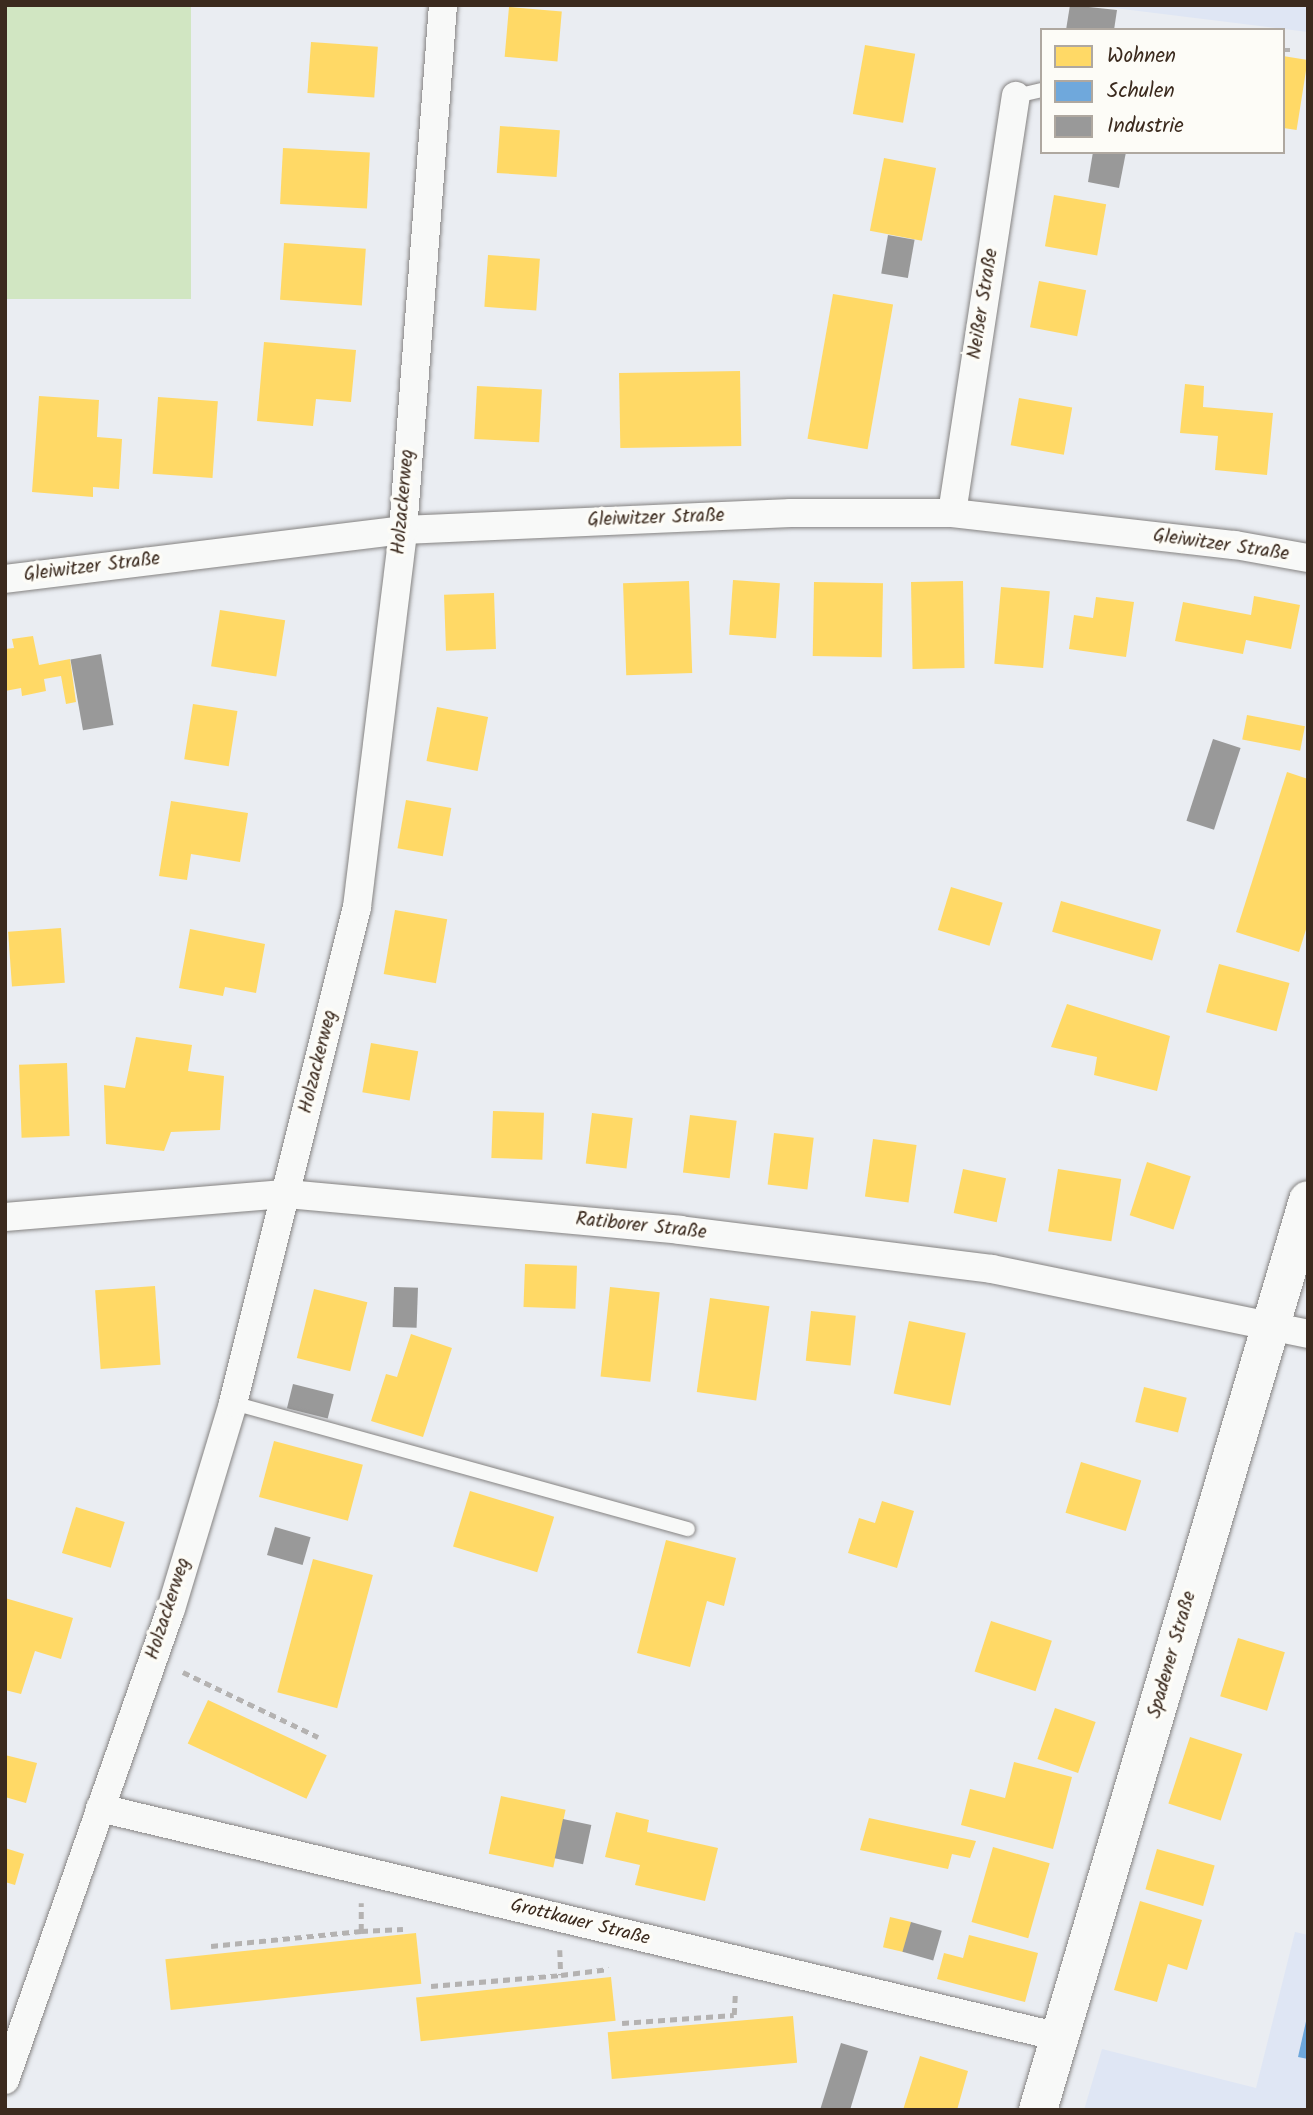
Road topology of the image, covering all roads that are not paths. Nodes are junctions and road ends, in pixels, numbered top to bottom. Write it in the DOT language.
graph roads {
  1 [pos="443,5"];
  2 [pos="1029,93"];
  3 [pos="952,513"];
  4 [pos="403,530"];
  5 [pos="1308,558"];
  6 [pos="5,579"];
  7 [pos="286,1194"];
  8 [pos="1308,1200"];
  9 [pos="5,1217"];
  10 [pos="1271,1323"];
  11 [pos="1308,1334"];
  12 [pos="233,1404"];
  13 [pos="688,1529"];
  14 [pos="100,1808"];
  15 [pos="1060,2037"];
  16 [pos="5,2080"];
  17 [pos="1038,2110"];
  1 -- 4 [label="street, Holzackerweg"];
  2 -- 3 [label="street, Neißer Straße"];
  3 -- 4 [label="street, Gleiwitzer Straße"];
  3 -- 5 [label="street, Gleiwitzer Straße"];
  4 -- 6 [label="street, Gleiwitzer Straße"];
  4 -- 7 [label="street, Holzackerweg"];
  7 -- 9 [label="street, Ratiborer Straße"];
  7 -- 10 [label="street, Ratiborer Straße"];
  7 -- 12 [label="street, Holzackerweg"];
  8 -- 10 [label="street, Spadener Straße"];
  10 -- 11 [label="street, Ratiborer Straße"];
  10 -- 15 [label="street, Spadener Straße"];
  12 -- 13 [label="lane"];
  12 -- 14 [label="street, Holzackerweg"];
  14 -- 15 [label="street, Grottkauer Straße"];
  14 -- 16 [label="street, Holzackerweg"];
  15 -- 17 [label="street, Spadener Straße"];
}
